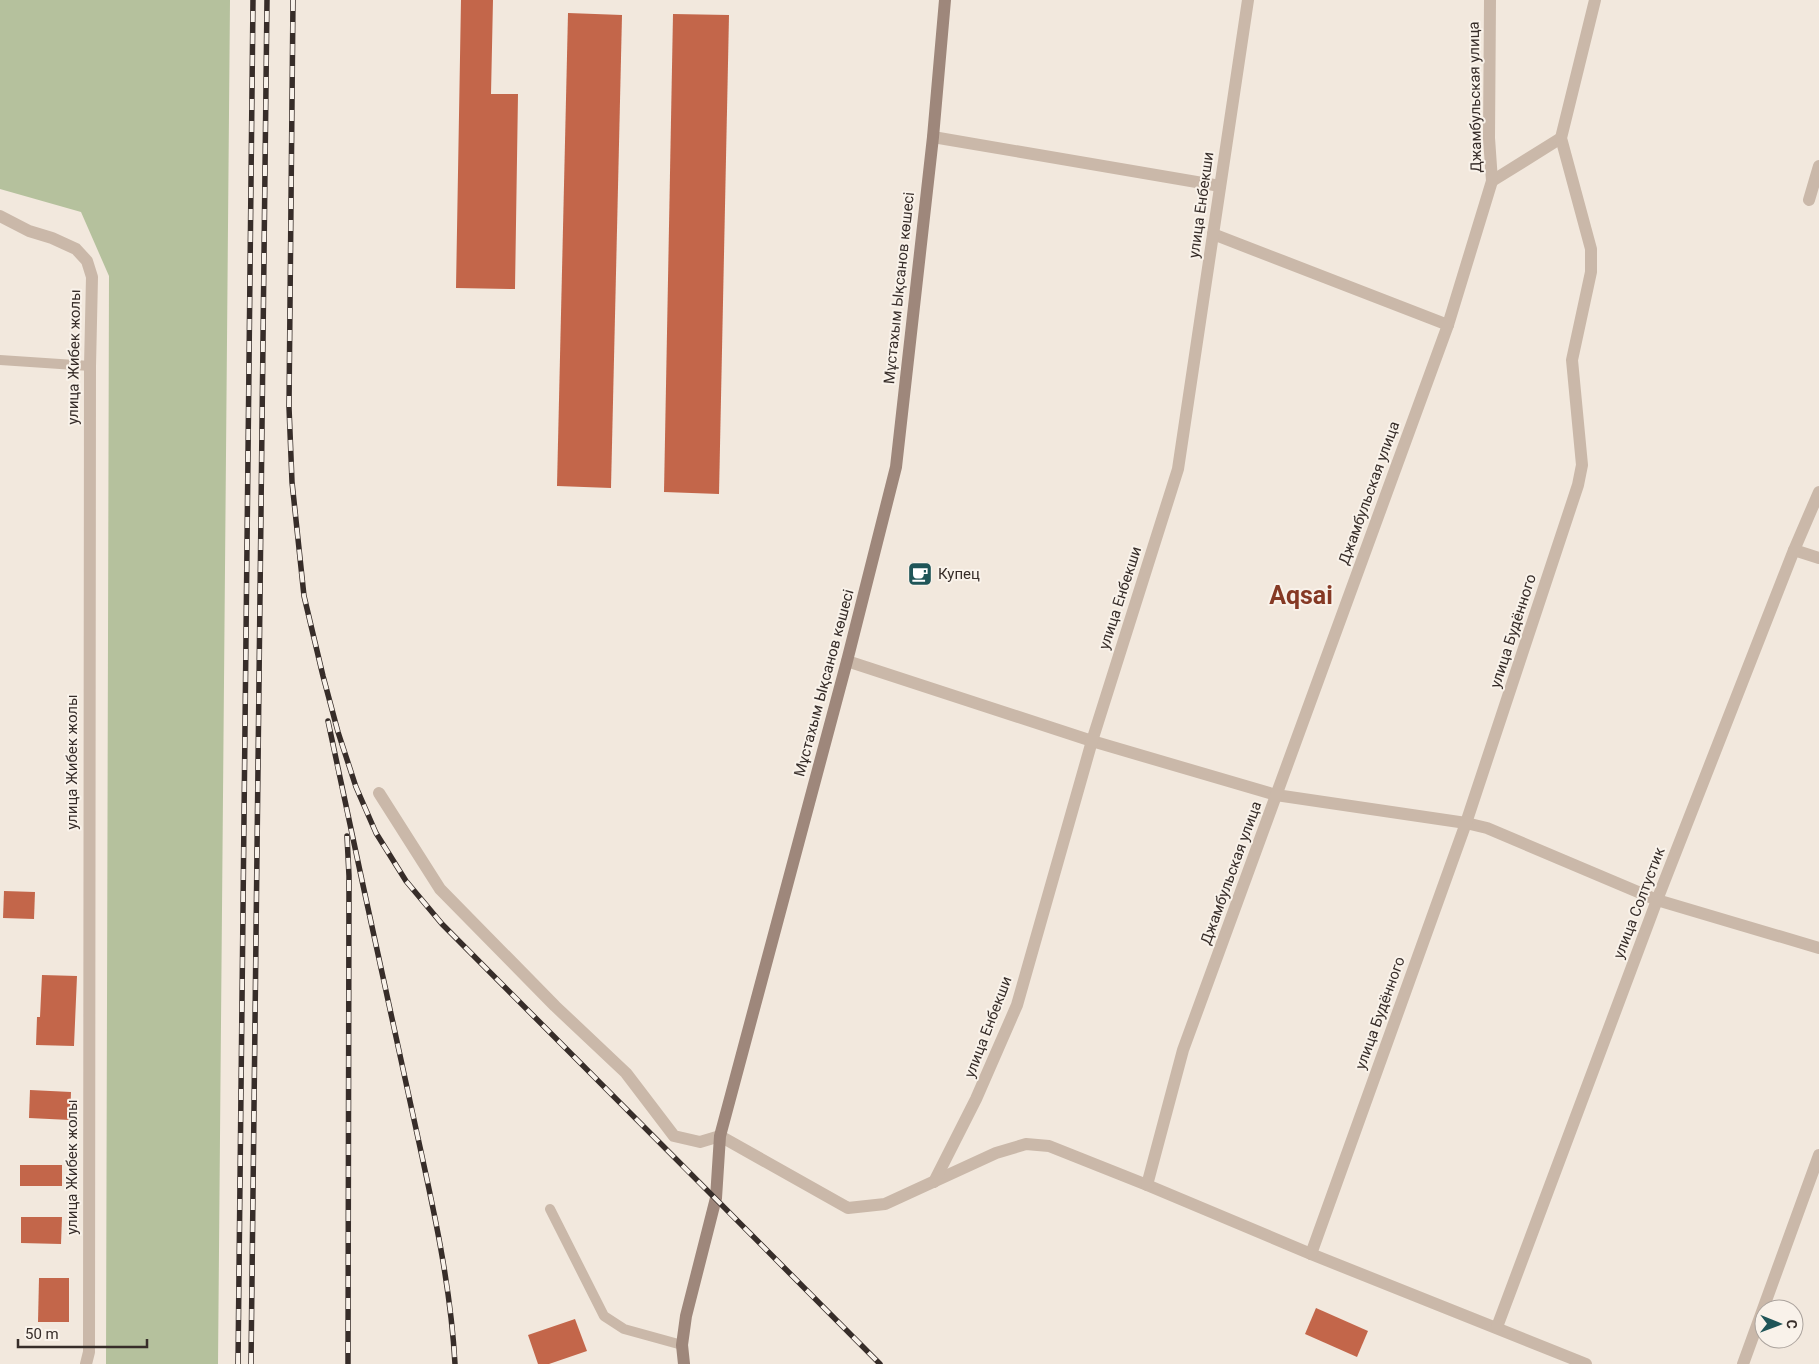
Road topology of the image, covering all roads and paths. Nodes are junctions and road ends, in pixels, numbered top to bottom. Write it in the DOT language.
graph roads {
  1 [pos="945,0"];
  2 [pos="1248,0"];
  3 [pos="1490,0"];
  4 [pos="1596,0"];
  5 [pos="933,137"];
  6 [pos="1561,138"];
  7 [pos="1819,166"];
  8 [pos="1492,181"];
  9 [pos="1220,186"];
  10 [pos="1809,200"];
  11 [pos="0,216"];
  12 [pos="1213,234"];
  13 [pos="1448,325"];
  14 [pos="0,360"];
  15 [pos="90,366"];
  16 [pos="1819,492"];
  17 [pos="1794,550"];
  18 [pos="1819,558"];
  19 [pos="847,661"];
  20 [pos="1092,741"];
  21 [pos="379,793"];
  22 [pos="1276,795"];
  23 [pos="1466,823"];
  24 [pos="1657,900"];
  25 [pos="1819,948"];
  26 [pos="720,1136"];
  27 [pos="1819,1155"];
  28 [pos="934,1182"];
  29 [pos="1147,1184"];
  30 [pos="550,1209"];
  31 [pos="1311,1254"];
  32 [pos="1497,1327"];
  33 [pos="682,1345"];
  34 [pos="86,1364"];
  35 [pos="684,1364"];
  36 [pos="1586,1364"];
  37 [pos="1743,1364"];
  1 -- 5 [label="main road, Мұстахым Ықсанов көшесі"];
  2 -- 9 [label="street, улица Енбекши"];
  3 -- 8 [label="street, Джамбульская улица"];
  4 -- 6 [label="street, улица Будённого"];
  5 -- 9 [label="street"];
  5 -- 19 [label="main road, Мұстахым Ықсанов көшесі"];
  6 -- 8 [label="street"];
  6 -- 23 [label="street, улица Будённого"];
  7 -- 10 [label="street"];
  8 -- 13 [label="street, Джамбульская улица"];
  9 -- 12 [label="street, улица Енбекши"];
  11 -- 15 [label="street, улица Жибек жолы"];
  12 -- 13 [label="street"];
  12 -- 20 [label="street, улица Енбекши"];
  13 -- 22 [label="street, Джамбульская улица"];
  14 -- 15 [label="lane"];
  15 -- 34 [label="street, улица Жибек жолы"];
  16 -- 17 [label="street, улица Солтустик"];
  17 -- 18 [label="street"];
  17 -- 24 [label="street, улица Солтустик"];
  19 -- 20 [label="street"];
  19 -- 26 [label="main road, Мұстахым Ықсанов көшесі"];
  20 -- 22 [label="street"];
  20 -- 28 [label="street, улица Енбекши"];
  21 -- 26 [label="street"];
  22 -- 23 [label="street"];
  22 -- 29 [label="street, Джамбульская улица"];
  23 -- 24 [label="street"];
  23 -- 31 [label="street, улица Будённого"];
  24 -- 25 [label="street"];
  24 -- 32 [label="street, улица Солтустик"];
  26 -- 28 [label="street"];
  26 -- 33 [label="main road, Мұстахым Ықсанов көшесі"];
  27 -- 37 [label="street"];
  28 -- 29 [label="street"];
  29 -- 31 [label="street"];
  30 -- 33 [label="lane"];
  31 -- 32 [label="street"];
  32 -- 36 [label="street"];
  33 -- 35 [label="main road, Мұстахым Ықсанов көшесі"];
}
